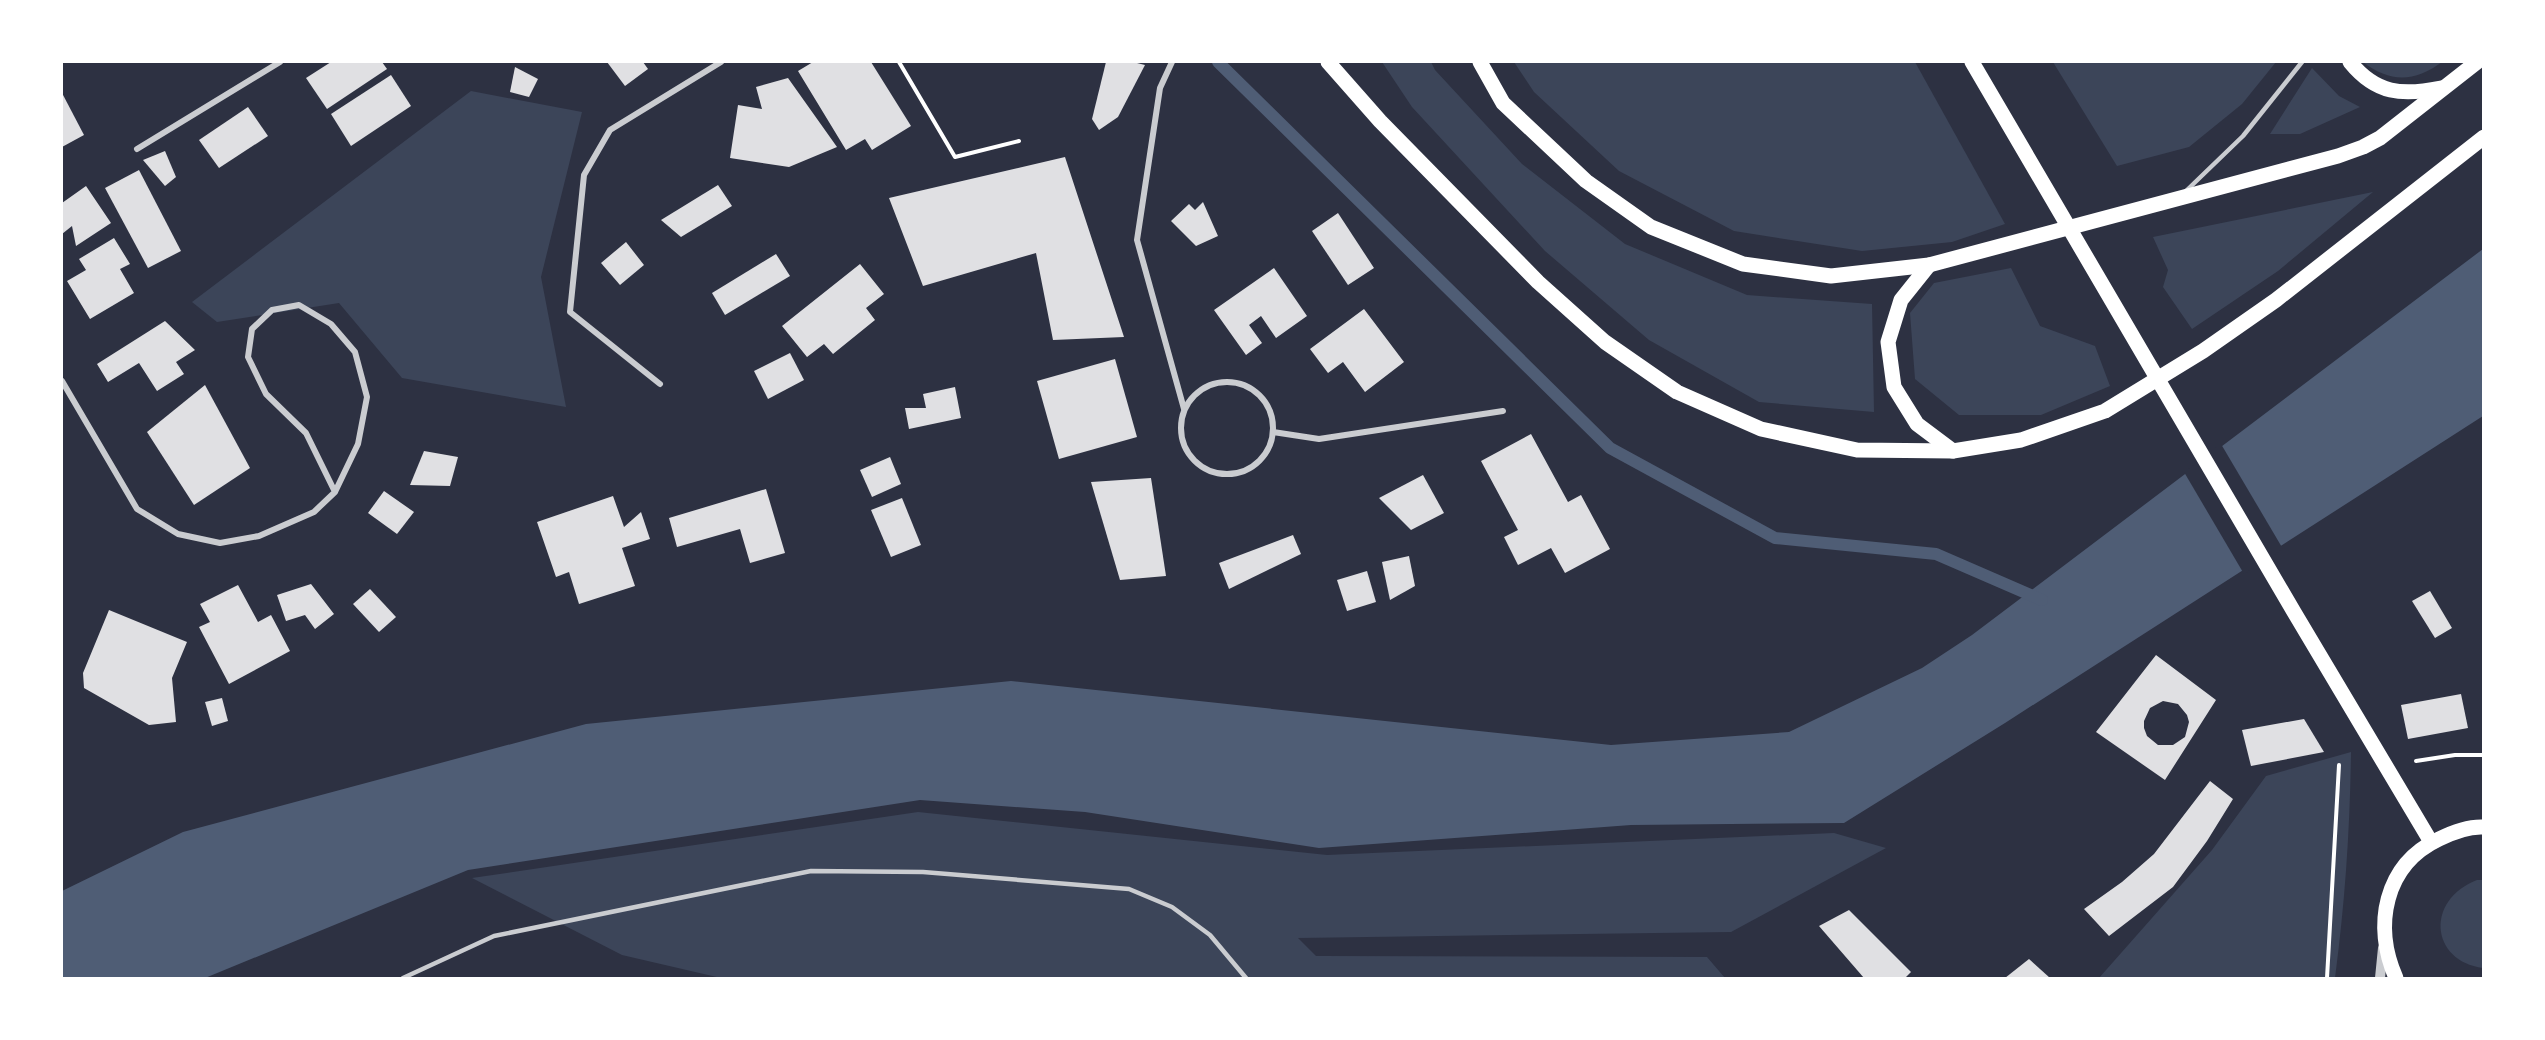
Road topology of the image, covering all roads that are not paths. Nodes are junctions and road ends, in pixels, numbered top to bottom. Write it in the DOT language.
graph roads {
  1 [pos="280,62"];
  2 [pos="721,62"];
  3 [pos="1172,62"];
  4 [pos="1328,62"];
  5 [pos="1480,62"];
  6 [pos="1972,62"];
  7 [pos="2302,62"];
  8 [pos="2350,62"];
  9 [pos="2477,62"];
  10 [pos="2444,88"];
  11 [pos="2484,136"];
  12 [pos="137,149"];
  13 [pos="2180,197"];
  14 [pos="1929,266"];
  15 [pos="62,381"];
  16 [pos="660,384"];
  17 [pos="1184,409"];
  18 [pos="1503,411"];
  19 [pos="1273,432"];
  20 [pos="1953,451"];
  21 [pos="335,492"];
  22 [pos="2484,827"];
  23 [pos="2431,842"];
  24 [pos="2384,942"];
  25 [pos="404,978"];
  26 [pos="1246,978"];
  27 [pos="2380,978"];
  28 [pos="2396,978"];
  1 -- 12 [label="street"];
  2 -- 16 [label="street"];
  3 -- 17 [label="street"];
  4 -- 20 [label="main road"];
  5 -- 14 [label="main road"];
  6 -- 23 [label="main road"];
  7 -- 13 [label="lane"];
  8 -- 10 [label="main road"];
  9 -- 10 [label="main road"];
  10 -- 13 [label="main road"];
  11 -- 20 [label="main road"];
  13 -- 14 [label="main road"];
  14 -- 20 [label="main road"];
  15 -- 21 [label="street"];
  17 -- 19 [label="street"];
  17 -- 19 [label="street"];
  18 -- 19 [label="street"];
  21 -- 21 [label="street"];
  22 -- 23 [label="main road"];
  23 -- 24 [label="main road"];
  24 -- 27 [label="street"];
  24 -- 28 [label="main road"];
  25 -- 26 [label="lane"];
}
